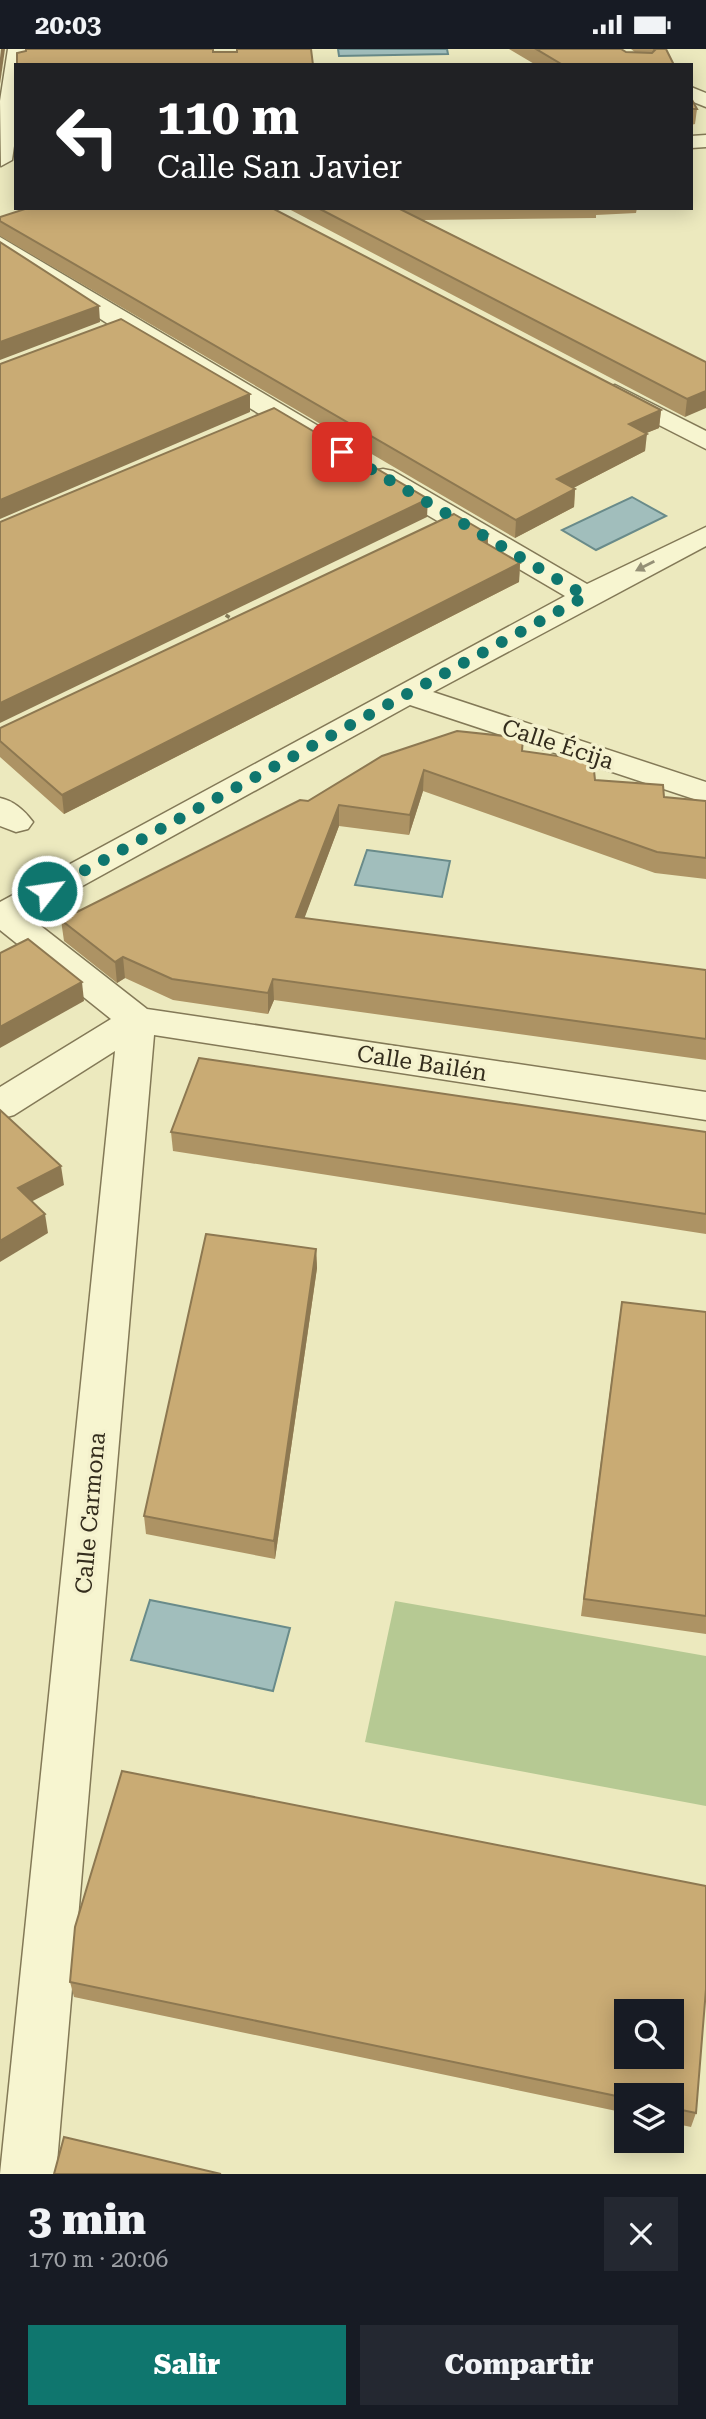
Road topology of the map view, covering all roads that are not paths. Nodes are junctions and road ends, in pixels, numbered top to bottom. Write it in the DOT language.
graph roads {
  1 [pos="14,86"];
  2 [pos="6,159"];
  3 [pos="0,244"];
  4 [pos="125,324"];
  5 [pos="100,334"];
  6 [pos="596,383"];
  7 [pos="277,413"];
  8 [pos="252,423"];
  9 [pos="706,441"];
  10 [pos="335,448"];
  11 [pos="359,462"];
  12 [pos="706,535"];
  13 [pos="586,596"];
  14 [pos="410,695"];
  15 [pos="706,793"];
  16 [pos="2,916"];
  17 [pos="137,1020"];
  18 [pos="0,1105"];
  19 [pos="706,1106"];
  20 [pos="27,2174"];
  1 -- 2 [label="street"];
  3 -- 4 [label="street"];
  4 -- 5 [label="street"];
  4 -- 7 [label="street"];
  6 -- 9 [label="street"];
  7 -- 8 [label="street"];
  7 -- 10 [label="street"];
  11 -- 13 [label="street"];
  12 -- 13 [label="street, one-way"];
  13 -- 14 [label="street"];
  14 -- 15 [label="street, Calle Écija"];
  14 -- 16 [label="street"];
  16 -- 17 [label="street"];
  17 -- 18 [label="street"];
  17 -- 19 [label="street, Calle Bailén"];
  17 -- 20 [label="street, Calle Carmona"];
}
